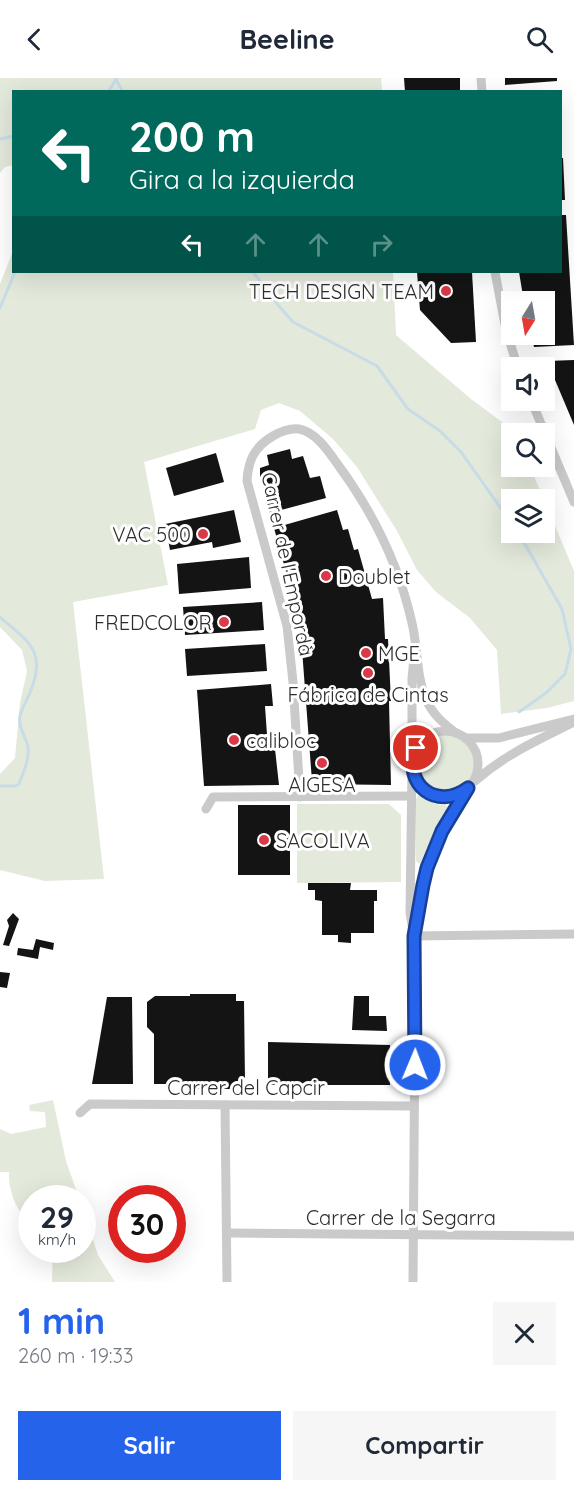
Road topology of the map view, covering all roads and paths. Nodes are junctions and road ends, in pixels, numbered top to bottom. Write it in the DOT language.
graph roads {
  1 [pos="495,273"];
  2 [pos="515,357"];
  3 [pos="536,411"];
  4 [pos="574,501"];
  5 [pos="416,644"];
  6 [pos="574,721"];
  7 [pos="456,733"];
  8 [pos="465,738"];
  9 [pos="412,762"];
  10 [pos="471,785"];
  11 [pos="411,796"];
  12 [pos="300,797"];
  13 [pos="206,809"];
  14 [pos="574,934"];
  15 [pos="414,936"];
  16 [pos="225,1105"];
  17 [pos="414,1106"];
  18 [pos="80,1113"];
  19 [pos="228,1233"];
  20 [pos="413,1236"];
  21 [pos="574,1236"];
  22 [pos="227,1282"];
  23 [pos="412,1282"];
  1 -- 2 [label="street"];
  3 -- 4 [label="street"];
  5 -- 7 [label="street"];
  5 -- 9 [label="street"];
  5 -- 12 [label="street, Carrer de l'Empordà"];
  6 -- 8 [label="street"];
  6 -- 10 [label="street"];
  7 -- 8 [label="street"];
  7 -- 9 [label="street"];
  8 -- 10 [label="street"];
  9 -- 10 [label="street"];
  9 -- 11 [label="street"];
  10 -- 15 [label="street"];
  11 -- 12 [label="street"];
  11 -- 15 [label="street"];
  12 -- 13 [label="street"];
  14 -- 15 [label="street"];
  15 -- 17 [label="street"];
  16 -- 17 [label="street, Carrer del Capcir"];
  16 -- 18 [label="street, Carrer del Capcir"];
  16 -- 19 [label="street"];
  17 -- 20 [label="street"];
  19 -- 20 [label="street, Carrer de la Segarra"];
  19 -- 22 [label="street"];
  20 -- 21 [label="street, Carrer de la Segarra"];
  20 -- 23 [label="street"];
}
